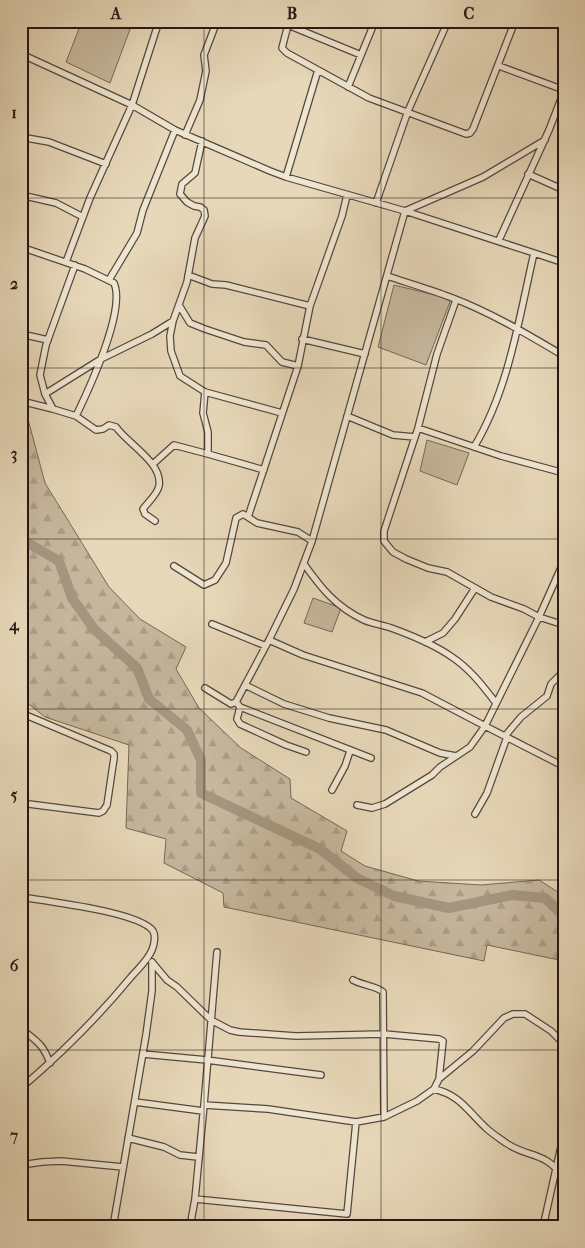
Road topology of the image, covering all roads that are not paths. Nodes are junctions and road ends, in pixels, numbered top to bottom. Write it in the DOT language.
graph roads {
  1 [pos="159,21"];
  2 [pos="217,21"];
  3 [pos="272,21"];
  4 [pos="376,21"];
  5 [pos="448,21"];
  6 [pos="515,21"];
  7 [pos="289,23"];
  8 [pos="21,54"];
  9 [pos="361,55"];
  10 [pos="499,66"];
  11 [pos="318,70"];
  12 [pos="348,87"];
  13 [pos="563,94"];
  14 [pos="132,105"];
  15 [pos="408,111"];
  16 [pos="176,130"];
  17 [pos="185,134"];
  18 [pos="21,137"];
  19 [pos="544,140"];
  20 [pos="202,141"];
  21 [pos="106,164"];
  22 [pos="528,174"];
  23 [pos="286,177"];
  24 [pos="564,190"];
  25 [pos="21,195"];
  26 [pos="347,195"];
  27 [pos="376,203"];
  28 [pos="405,212"];
  29 [pos="83,217"];
  30 [pos="499,240"];
  31 [pos="21,247"];
  32 [pos="534,253"];
  33 [pos="66,262"];
  34 [pos="564,263"];
  35 [pos="75,265"];
  36 [pos="188,275"];
  37 [pos="387,276"];
  38 [pos="109,280"];
  39 [pos="456,300"];
  40 [pos="178,305"];
  41 [pos="310,306"];
  42 [pos="173,321"];
  43 [pos="161,328"];
  44 [pos="517,328"];
  45 [pos="21,334"];
  46 [pos="170,336"];
  47 [pos="302,339"];
  48 [pos="48,340"];
  49 [pos="365,354"];
  50 [pos="564,356"];
  51 [pos="101,360"];
  52 [pos="298,366"];
  53 [pos="205,392"];
  54 [pos="45,394"];
  55 [pos="21,401"];
  56 [pos="53,409"];
  57 [pos="282,413"];
  58 [pos="76,416"];
  59 [pos="347,416"];
  60 [pos="418,428"];
  61 [pos="415,437"];
  62 [pos="474,447"];
  63 [pos="208,454"];
  64 [pos="153,464"];
  65 [pos="264,470"];
  66 [pos="564,474"];
  67 [pos="248,517"];
  68 [pos="156,521"];
  69 [pos="312,541"];
  70 [pos="564,561"];
  71 [pos="304,564"];
  72 [pos="174,566"];
  73 [pos="475,588"];
  74 [pos="539,617"];
  75 [pos="212,624"];
  76 [pos="564,625"];
  77 [pos="425,642"];
  78 [pos="268,643"];
  79 [pos="564,671"];
  80 [pos="245,685"];
  81 [pos="205,688"];
  82 [pos="496,703"];
  83 [pos="238,704"];
  84 [pos="21,713"];
  85 [pos="485,726"];
  86 [pos="506,736"];
  87 [pos="350,751"];
  88 [pos="306,752"];
  89 [pos="456,756"];
  90 [pos="371,758"];
  91 [pos="563,762"];
  92 [pos="564,774"];
  93 [pos="332,790"];
  94 [pos="21,803"];
  95 [pos="357,806"];
  96 [pos="475,814"];
  97 [pos="21,897"];
  98 [pos="152,952"];
  99 [pos="218,952"];
  100 [pos="152,962"];
  101 [pos="353,980"];
  102 [pos="21,1020"];
  103 [pos="211,1020"];
  104 [pos="384,1034"];
  105 [pos="564,1044"];
  106 [pos="143,1054"];
  107 [pos="207,1060"];
  108 [pos="50,1063"];
  109 [pos="321,1075"];
  110 [pos="439,1079"];
  111 [pos="21,1088"];
  112 [pos="434,1089"];
  113 [pos="135,1102"];
  114 [pos="204,1108"];
  115 [pos="384,1117"];
  116 [pos="356,1122"];
  117 [pos="564,1133"];
  118 [pos="128,1138"];
  119 [pos="198,1157"];
  120 [pos="21,1165"];
  121 [pos="556,1166"];
  122 [pos="123,1167"];
  123 [pos="564,1178"];
  124 [pos="195,1199"];
  125 [pos="113,1227"];
  126 [pos="190,1227"];
  127 [pos="543,1227"];
  1 -- 14 [label="street"];
  2 -- 17 [label="street"];
  3 -- 7 [label="street"];
  4 -- 9 [label="street"];
  5 -- 15 [label="street"];
  6 -- 10 [label="street"];
  7 -- 9 [label="street"];
  7 -- 11 [label="street"];
  8 -- 14 [label="street"];
  9 -- 12 [label="street"];
  10 -- 13 [label="street"];
  10 -- 15 [label="street"];
  11 -- 12 [label="street"];
  11 -- 23 [label="street"];
  12 -- 15 [label="street"];
  13 -- 19 [label="street"];
  14 -- 16 [label="street"];
  14 -- 21 [label="street"];
  15 -- 27 [label="street"];
  16 -- 17 [label="street"];
  16 -- 38 [label="street"];
  17 -- 20 [label="street"];
  18 -- 21 [label="street"];
  19 -- 22 [label="street"];
  19 -- 28 [label="street"];
  20 -- 23 [label="street"];
  20 -- 36 [label="street"];
  21 -- 29 [label="street"];
  22 -- 24 [label="street"];
  22 -- 30 [label="street"];
  23 -- 26 [label="street"];
  25 -- 29 [label="street"];
  26 -- 27 [label="street"];
  26 -- 41 [label="street"];
  27 -- 28 [label="street"];
  28 -- 30 [label="street"];
  28 -- 37 [label="street"];
  29 -- 33 [label="street"];
  30 -- 32 [label="street"];
  31 -- 33 [label="street"];
  32 -- 34 [label="street"];
  32 -- 44 [label="street"];
  33 -- 35 [label="street"];
  35 -- 38 [label="street"];
  35 -- 48 [label="street"];
  36 -- 40 [label="street"];
  36 -- 41 [label="street"];
  37 -- 39 [label="street"];
  37 -- 49 [label="street"];
  38 -- 51 [label="street"];
  39 -- 44 [label="street"];
  39 -- 60 [label="street"];
  40 -- 42 [label="street"];
  40 -- 52 [label="street"];
  41 -- 47 [label="street"];
  42 -- 43 [label="street"];
  42 -- 46 [label="street"];
  43 -- 46 [label="street"];
  43 -- 51 [label="street"];
  44 -- 50 [label="street"];
  44 -- 62 [label="street"];
  45 -- 48 [label="street"];
  46 -- 53 [label="street"];
  47 -- 49 [label="street"];
  47 -- 52 [label="street"];
  48 -- 54 [label="street"];
  49 -- 59 [label="street"];
  51 -- 54 [label="street"];
  51 -- 58 [label="street"];
  52 -- 57 [label="street"];
  53 -- 57 [label="street"];
  53 -- 63 [label="street"];
  54 -- 56 [label="street"];
  55 -- 56 [label="street"];
  56 -- 58 [label="street"];
  57 -- 65 [label="street"];
  58 -- 64 [label="street"];
  59 -- 61 [label="street"];
  59 -- 69 [label="street"];
  60 -- 61 [label="street"];
  60 -- 62 [label="street"];
  61 -- 73 [label="street"];
  62 -- 66 [label="street"];
  63 -- 64 [label="street"];
  63 -- 65 [label="street"];
  64 -- 68 [label="street"];
  65 -- 67 [label="street"];
  67 -- 69 [label="street"];
  67 -- 72 [label="street"];
  69 -- 71 [label="street"];
  70 -- 74 [label="street"];
  71 -- 77 [label="street"];
  71 -- 78 [label="street"];
  73 -- 74 [label="street"];
  73 -- 77 [label="street"];
  74 -- 76 [label="street"];
  74 -- 82 [label="street"];
  75 -- 78 [label="street"];
  77 -- 82 [label="street"];
  78 -- 80 [label="street"];
  78 -- 85 [label="street"];
  79 -- 86 [label="street"];
  80 -- 83 [label="street"];
  80 -- 89 [label="street"];
  81 -- 83 [label="street"];
  82 -- 85 [label="street"];
  83 -- 87 [label="street"];
  83 -- 88 [label="street"];
  84 -- 94 [label="street"];
  85 -- 86 [label="street"];
  85 -- 89 [label="street"];
  86 -- 91 [label="street"];
  86 -- 96 [label="street"];
  87 -- 90 [label="street"];
  87 -- 93 [label="street"];
  89 -- 95 [label="street"];
  91 -- 92 [label="street"];
  97 -- 98 [label="street"];
  98 -- 100 [label="street"];
  98 -- 108 [label="street"];
  99 -- 103 [label="street"];
  100 -- 103 [label="street"];
  100 -- 106 [label="street"];
  101 -- 104 [label="street"];
  102 -- 108 [label="street"];
  103 -- 104 [label="street"];
  103 -- 107 [label="street"];
  104 -- 110 [label="street"];
  104 -- 115 [label="street"];
  105 -- 110 [label="street"];
  106 -- 107 [label="street"];
  106 -- 113 [label="street"];
  107 -- 109 [label="street"];
  107 -- 114 [label="street"];
  108 -- 111 [label="street"];
  110 -- 112 [label="street"];
  112 -- 115 [label="street"];
  112 -- 121 [label="street"];
  113 -- 114 [label="street"];
  113 -- 118 [label="street"];
  114 -- 116 [label="street"];
  114 -- 119 [label="street"];
  115 -- 116 [label="street"];
  116 -- 124 [label="street"];
  117 -- 121 [label="street"];
  118 -- 119 [label="street"];
  118 -- 122 [label="street"];
  119 -- 124 [label="street"];
  120 -- 122 [label="street"];
  121 -- 123 [label="street"];
  121 -- 127 [label="street"];
  122 -- 125 [label="street"];
  124 -- 126 [label="street"];
}
